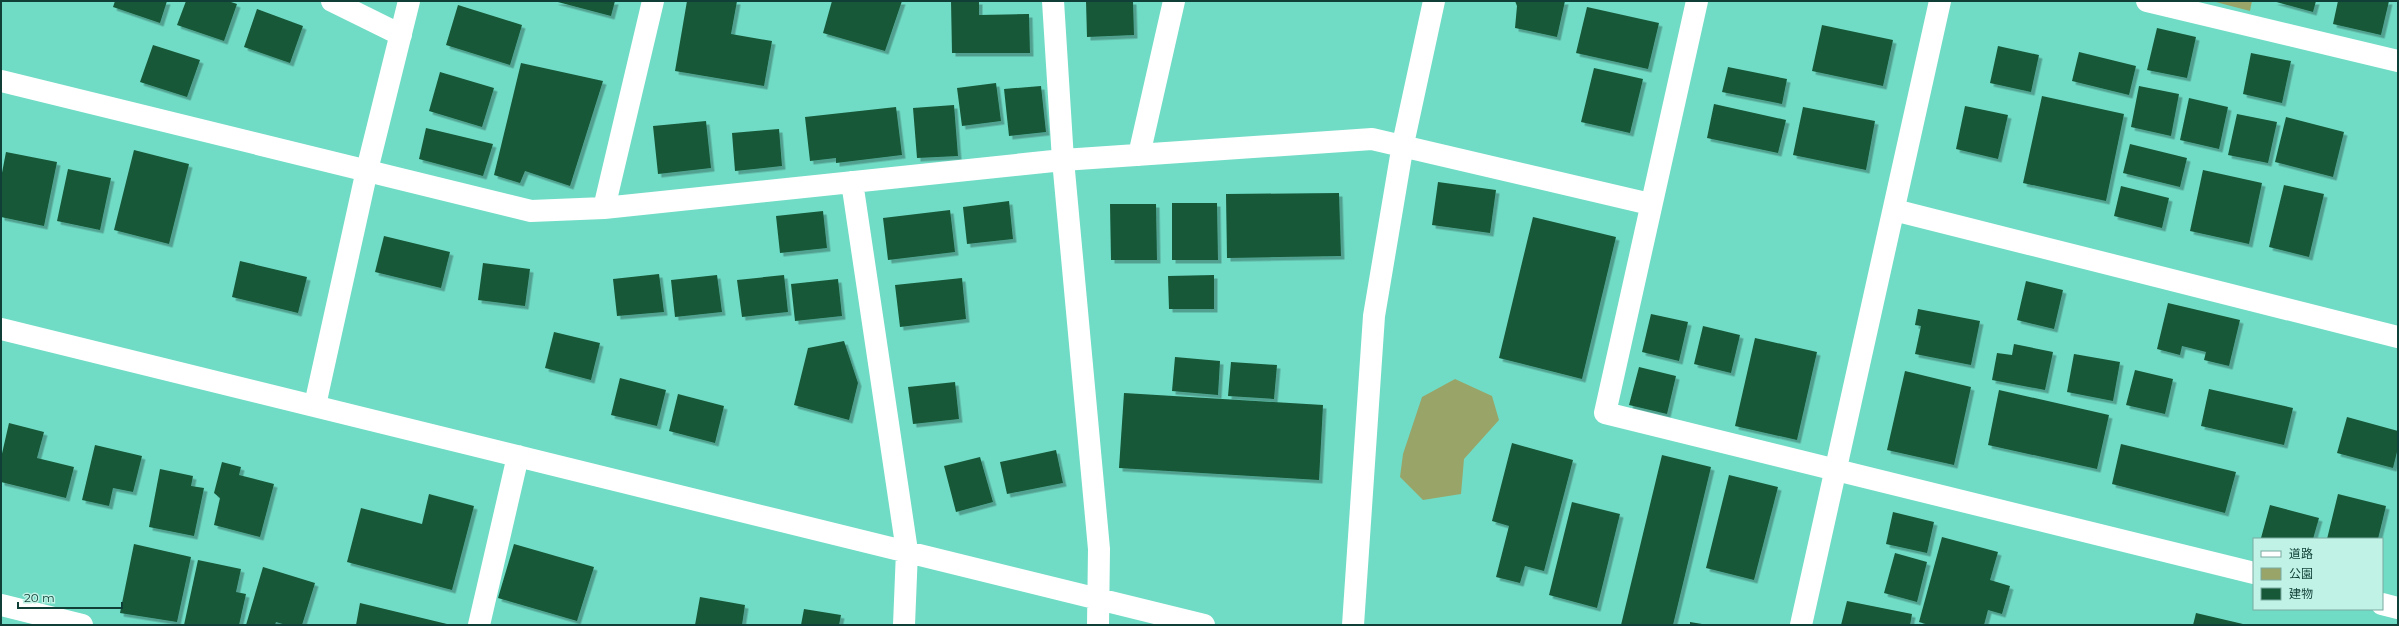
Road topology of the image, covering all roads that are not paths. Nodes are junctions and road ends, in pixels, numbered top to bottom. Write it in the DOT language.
graph roads {
  1 [pos="332,1"];
  2 [pos="409,1"];
  3 [pos="653,1"];
  4 [pos="1053,1"];
  5 [pos="1174,1"];
  6 [pos="1434,1"];
  7 [pos="1697,1"];
  8 [pos="1940,1"];
  9 [pos="2147,1"];
  10 [pos="401,35"];
  11 [pos="2398,61"];
  12 [pos="1,80"];
  13 [pos="1403,144"];
  14 [pos="1139,155"];
  15 [pos="1063,160"];
  16 [pos="367,170"];
  17 [pos="852,182"];
  18 [pos="1650,204"];
  19 [pos="604,208"];
  20 [pos="1894,210"];
  21 [pos="1,329"];
  22 [pos="2398,337"];
  23 [pos="315,405"];
  24 [pos="518,456"];
  25 [pos="1835,470"];
  26 [pos="907,551"];
  27 [pos="2253,573"];
  28 [pos="1098,599"];
  29 [pos="2383,604"];
  30 [pos="1,605"];
  31 [pos="2398,608"];
  32 [pos="82,625"];
  33 [pos="478,625"];
  34 [pos="904,625"];
  35 [pos="1098,625"];
  36 [pos="1204,625"];
  37 [pos="1353,625"];
  38 [pos="1801,625"];
  1 -- 10 [label="street"];
  2 -- 10 [label="street"];
  3 -- 19 [label="street"];
  4 -- 15 [label="street"];
  5 -- 14 [label="street"];
  6 -- 13 [label="street"];
  7 -- 18 [label="street"];
  8 -- 20 [label="street"];
  9 -- 11 [label="street"];
  10 -- 16 [label="street"];
  12 -- 16 [label="street"];
  13 -- 14 [label="street"];
  13 -- 18 [label="street"];
  13 -- 37 [label="street"];
  14 -- 15 [label="street"];
  15 -- 17 [label="street"];
  15 -- 28 [label="street"];
  16 -- 19 [label="street"];
  16 -- 23 [label="street"];
  17 -- 19 [label="street"];
  17 -- 26 [label="street"];
  18 -- 25 [label="street"];
  20 -- 22 [label="street"];
  20 -- 25 [label="street"];
  21 -- 23 [label="street"];
  23 -- 24 [label="street"];
  24 -- 26 [label="street"];
  24 -- 33 [label="street"];
  25 -- 27 [label="street"];
  25 -- 38 [label="street"];
  26 -- 28 [label="street"];
  26 -- 34 [label="street"];
  28 -- 35 [label="street"];
  28 -- 36 [label="street"];
  29 -- 31 [label="street"];
  30 -- 32 [label="street"];
}
